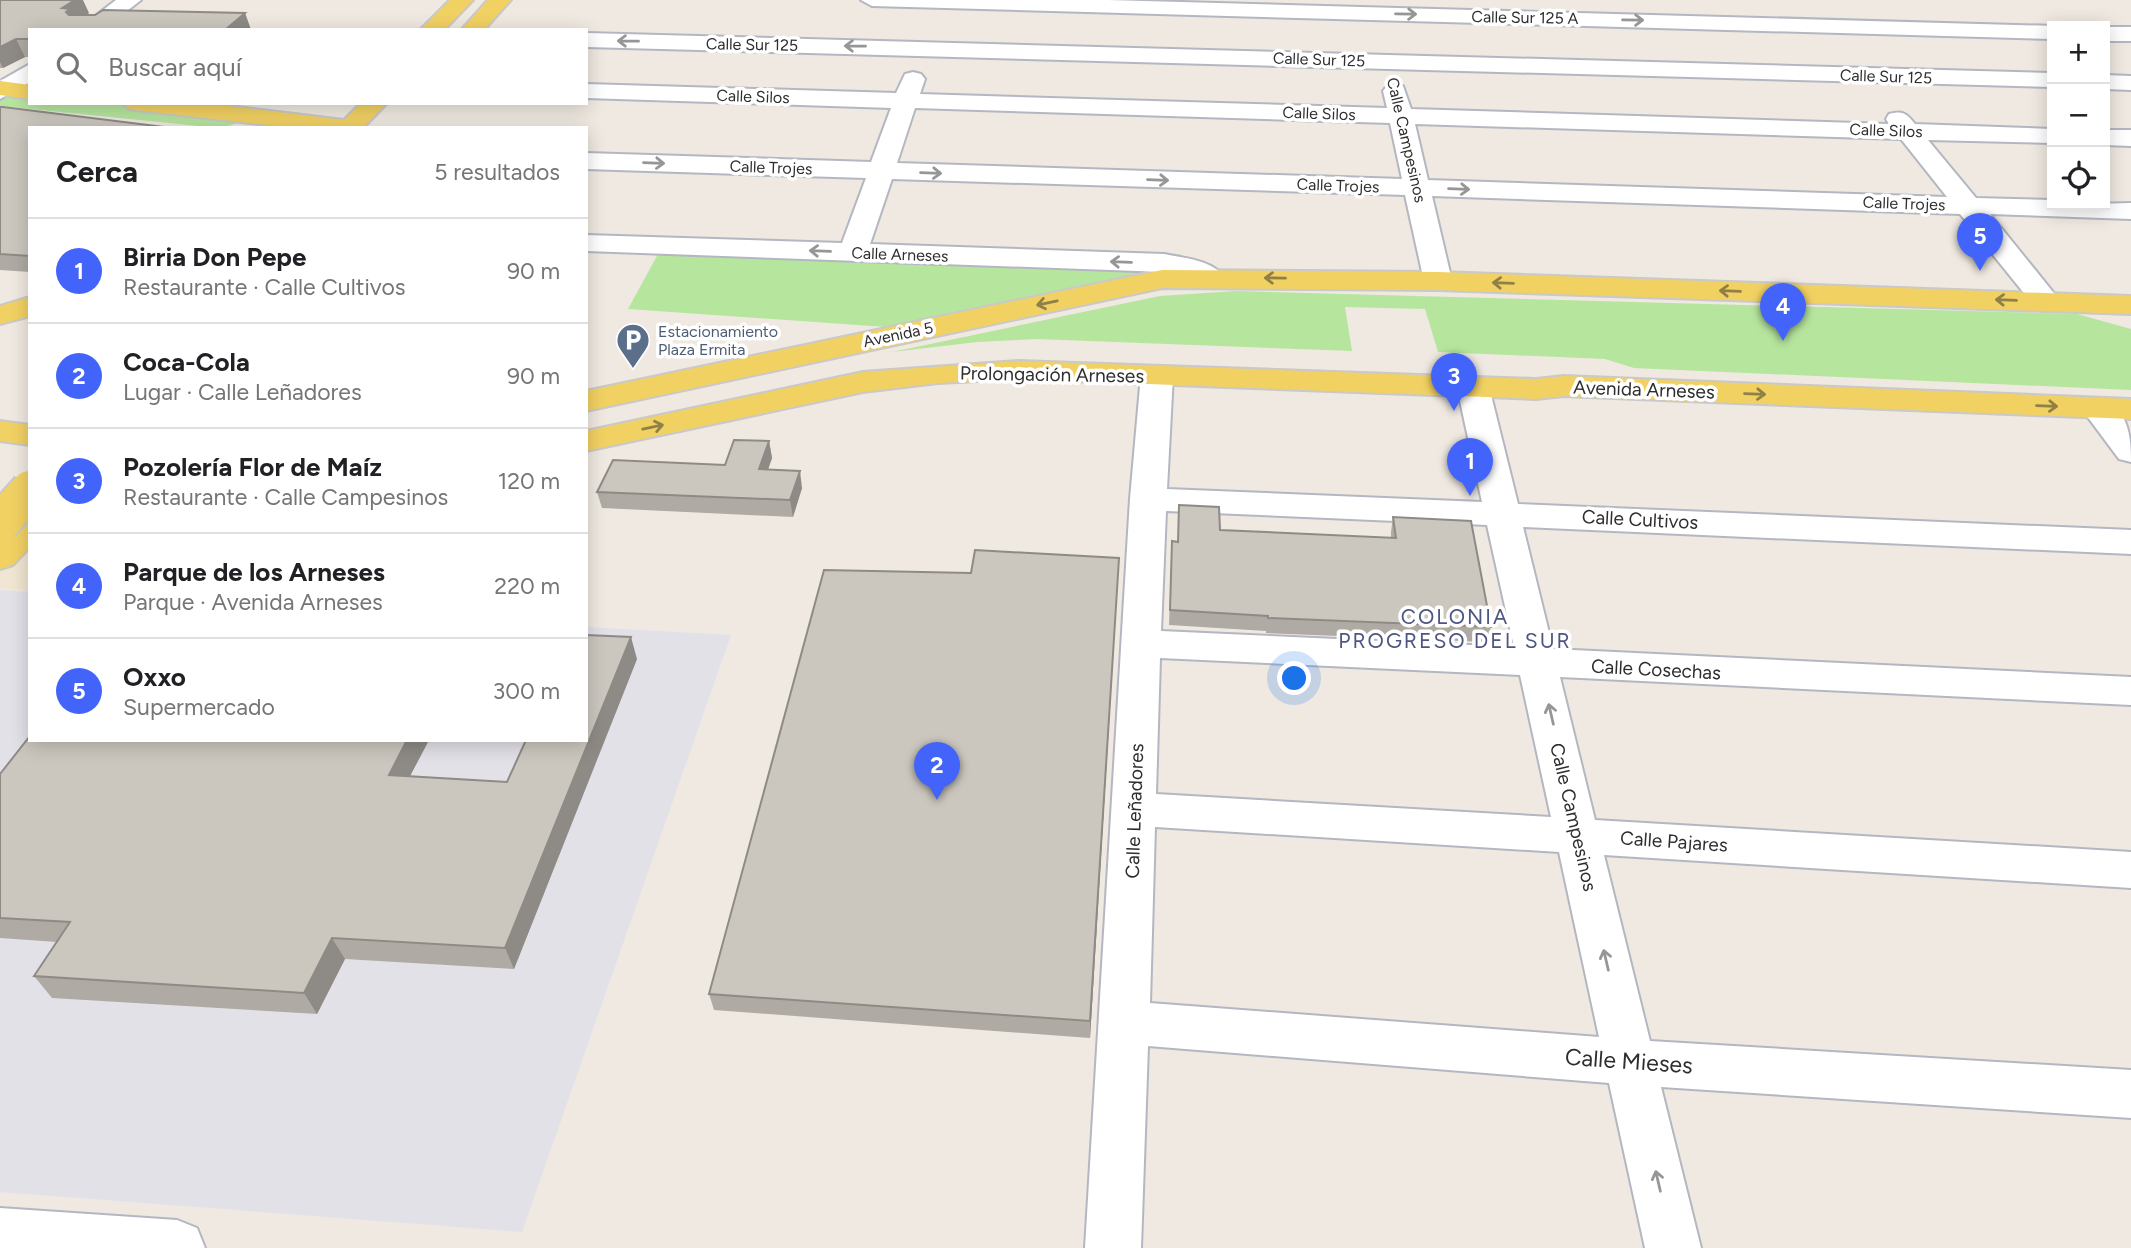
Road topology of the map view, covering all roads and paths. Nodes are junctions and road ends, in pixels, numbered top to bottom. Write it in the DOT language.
graph roads {
  1 [pos="130,0"];
  2 [pos="462,0"];
  3 [pos="479,0"];
  4 [pos="500,0"];
  5 [pos="872,0"];
  6 [pos="1802,0"];
  7 [pos="940,1"];
  8 [pos="1375,7"];
  9 [pos="1822,25"];
  10 [pos="91,28"];
  11 [pos="433,28"];
  12 [pos="451,28"];
  13 [pos="474,28"];
  14 [pos="2047,32"];
  15 [pos="2110,34"];
  16 [pos="2131,34"];
  17 [pos="588,40"];
  18 [pos="923,48"];
  19 [pos="1388,61"];
  20 [pos="28,73"];
  21 [pos="1862,75"];
  22 [pos="2047,80"];
  23 [pos="2110,82"];
  24 [pos="2131,83"];
  25 [pos="588,91"];
  26 [pos="1,95"];
  27 [pos="905,100"];
  28 [pos="28,101"];
  29 [pos="150,105"];
  30 [pos="355,105"];
  31 [pos="371,105"];
  32 [pos="400,105"];
  33 [pos="1401,116"];
  34 [pos="118,122"];
  35 [pos="279,124"];
  36 [pos="153,126"];
  37 [pos="319,126"];
  38 [pos="340,126"];
  39 [pos="340,126"];
  40 [pos="380,126"];
  41 [pos="1908,131"];
  42 [pos="2047,136"];
  43 [pos="2110,138"];
  44 [pos="2131,138"];
  45 [pos="588,161"];
  46 [pos="880,171"];
  47 [pos="1418,188"];
  48 [pos="1968,205"];
  49 [pos="2131,211"];
  50 [pos="588,243"];
  51 [pos="853,252"];
  52 [pos="1211,278"];
  53 [pos="1438,281"];
  54 [pos="2060,302"];
  55 [pos="2131,304"];
  56 [pos="28,307"];
  57 [pos="0,315"];
  58 [pos="2131,318"];
  59 [pos="1157,375"];
  60 [pos="1564,386"];
  61 [pos="1474,387"];
  62 [pos="588,401"];
  63 [pos="2097,408"];
  64 [pos="2131,409"];
  65 [pos="588,418"];
  66 [pos="22,437"];
  67 [pos="588,441"];
  68 [pos="2131,452"];
  69 [pos="0,486"];
  70 [pos="28,491"];
  71 [pos="0,492"];
  72 [pos="28,493"];
  73 [pos="1148,499"];
  74 [pos="1505,513"];
  75 [pos="0,523"];
  76 [pos="28,527"];
  77 [pos="2131,542"];
  78 [pos="0,557"];
  79 [pos="1139,643"];
  80 [pos="1539,664"];
  81 [pos="2131,691"];
  82 [pos="1133,809"];
  83 [pos="1577,835"];
  84 [pos="2131,870"];
  85 [pos="1127,1023"];
  86 [pos="1630,1062"];
  87 [pos="2131,1094"];
  88 [pos="0,1235"];
  89 [pos="177,1248"];
  90 [pos="1113,1248"];
  91 [pos="1673,1248"];
  1 -- 10 [label="street"];
  2 -- 11 [label="main road"];
  3 -- 12 [label="main road"];
  4 -- 13 [label="main road"];
  5 -- 7 [label="street, Calle Sur 125 A"];
  6 -- 9 [label="street"];
  7 -- 8 [label="street, Calle Sur 125 A"];
  7 -- 18 [label="street"];
  8 -- 9 [label="street, Calle Sur 125 A, one-way"];
  8 -- 19 [label="street, Calle Campesinos"];
  9 -- 14 [label="street, Calle Sur 125 A"];
  9 -- 21 [label="street"];
  15 -- 16 [label="street"];
  18 -- 17 [label="street, Calle Sur 125, one-way"];
  18 -- 19 [label="street, Calle Sur 125"];
  18 -- 27 [label="street"];
  19 -- 21 [label="street, Calle Sur 125"];
  19 -- 33 [label="street, Calle Campesinos"];
  20 -- 26 [label="street"];
  21 -- 22 [label="street, Calle Sur 125"];
  21 -- 41 [label="street"];
  23 -- 24 [label="street"];
  25 -- 27 [label="street, Calle Silos"];
  26 -- 28 [label="main road"];
  27 -- 33 [label="street, Calle Silos"];
  27 -- 46 [label="street"];
  29 -- 35 [label="main road"];
  30 -- 38 [label="main road"];
  31 -- 39 [label="main road"];
  32 -- 40 [label="main road"];
  33 -- 41 [label="street, Calle Silos"];
  33 -- 47 [label="street, Calle Campesinos"];
  34 -- 36 [label="main road"];
  35 -- 37 [label="main road"];
  41 -- 42 [label="street, Calle Silos"];
  41 -- 48 [label="street"];
  43 -- 44 [label="street"];
  45 -- 46 [label="street, Calle Trojes, one-way"];
  46 -- 47 [label="street, Calle Trojes, one-way"];
  46 -- 51 [label="street"];
  47 -- 48 [label="street, Calle Trojes, one-way"];
  47 -- 53 [label="street, Calle Campesinos"];
  48 -- 49 [label="street, Calle Trojes"];
  48 -- 54 [label="street"];
  51 -- 50 [label="street, Calle Arneses, one-way"];
  52 -- 51 [label="street, Calle Arneses, one-way"];
  53 -- 52 [label="main road, one-way"];
  52 -- 62 [label="main road, Avenida 5, one-way"];
  54 -- 53 [label="main road, one-way"];
  54 -- 55 [label="main road"];
  54 -- 58 [label="main road"];
  56 -- 57 [label="main road"];
  59 -- 61 [label="main road, Avenida Arneses"];
  67 -- 59 [label="main road, Prolongación Arneses, one-way"];
  59 -- 73 [label="street, Calle Leñadores"];
  60 -- 61 [label="main road, Avenida Arneses"];
  60 -- 63 [label="main road, Avenida Arneses, one-way"];
  60 -- 65 [label="main road"];
  61 -- 74 [label="street, Calle Campesinos"];
  63 -- 64 [label="main road, Avenida Arneses"];
  63 -- 68 [label="street"];
  66 -- 71 [label="main road"];
  69 -- 70 [label="main road"];
  72 -- 75 [label="main road, bridge"];
  73 -- 74 [label="street, Calle Cultivos"];
  73 -- 79 [label="street, Calle Leñadores"];
  74 -- 77 [label="street, Calle Cultivos"];
  74 -- 80 [label="street, Calle Campesinos"];
  76 -- 78 [label="main road"];
  79 -- 80 [label="street, Calle Cosechas"];
  79 -- 82 [label="street, Calle Leñadores"];
  80 -- 81 [label="street, Calle Cosechas"];
  83 -- 80 [label="street, Calle Campesinos, one-way"];
  82 -- 83 [label="street, Calle Pajares"];
  82 -- 85 [label="street, Calle Leñadores"];
  83 -- 84 [label="street, Calle Pajares"];
  86 -- 83 [label="street, Calle Campesinos, one-way"];
  85 -- 86 [label="street, Calle Mieses"];
  85 -- 90 [label="street, Calle Leñadores"];
  86 -- 87 [label="street, Calle Mieses"];
  91 -- 86 [label="street, Calle Campesinos, one-way"];
  88 -- 89 [label="street"];
}
